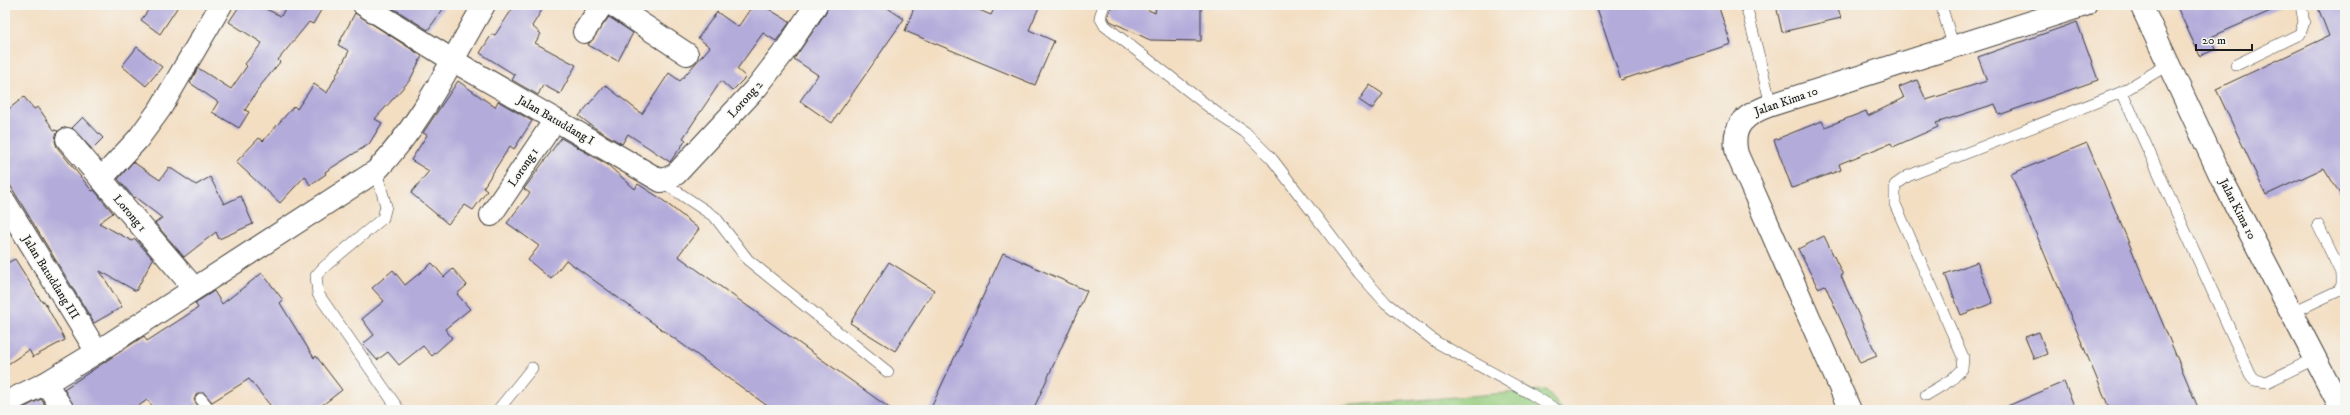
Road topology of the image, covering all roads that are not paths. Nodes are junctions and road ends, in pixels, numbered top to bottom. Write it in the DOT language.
graph roads {
  1 [pos="221,5"];
  2 [pos="364,5"];
  3 [pos="484,5"];
  4 [pos="602,5"];
  5 [pos="613,5"];
  6 [pos="816,5"];
  7 [pos="1104,5"];
  8 [pos="1746,5"];
  9 [pos="1941,5"];
  10 [pos="2141,5"];
  11 [pos="2300,5"];
  12 [pos="2072,7"];
  13 [pos="584,32"];
  14 [pos="1954,48"];
  15 [pos="687,54"];
  16 [pos="452,60"];
  17 [pos="2169,64"];
  18 [pos="2236,64"];
  19 [pos="2122,92"];
  20 [pos="1771,105"];
  21 [pos="555,120"];
  22 [pos="67,139"];
  23 [pos="376,171"];
  24 [pos="101,179"];
  25 [pos="660,181"];
  26 [pos="5,202"];
  27 [pos="491,215"];
  28 [pos="2318,225"];
  29 [pos="194,288"];
  30 [pos="2292,313"];
  31 [pos="97,352"];
  32 [pos="2314,359"];
  33 [pos="532,368"];
  34 [pos="888,372"];
  35 [pos="46,383"];
  36 [pos="1926,396"];
  37 [pos="201,400"];
  38 [pos="5,403"];
  39 [pos="63,410"];
  40 [pos="210,410"];
  41 [pos="398,410"];
  42 [pos="498,410"];
  43 [pos="1557,410"];
  44 [pos="1850,410"];
  45 [pos="2342,410"];
  1 -- 24 [label="street"];
  2 -- 16 [label="street, Jalan Batuddang I"];
  3 -- 16 [label="street"];
  4 -- 13 [label="street"];
  5 -- 15 [label="street"];
  6 -- 25 [label="street, Lorong 2"];
  7 -- 43 [label="lane"];
  8 -- 20 [label="lane"];
  9 -- 14 [label="lane"];
  10 -- 17 [label="street, Jalan Kima 10"];
  11 -- 18 [label="lane"];
  12 -- 14 [label="street, Jalan Kima 10"];
  14 -- 20 [label="street, Jalan Kima 10"];
  16 -- 21 [label="street, Jalan Batuddang I"];
  16 -- 23 [label="street"];
  17 -- 19 [label="lane"];
  17 -- 30 [label="street, Jalan Kima 10"];
  19 -- 32 [label="lane"];
  19 -- 36 [label="lane"];
  20 -- 44 [label="street, Jalan Kima 10"];
  21 -- 25 [label="street, Jalan Batuddang I"];
  21 -- 27 [label="street, Lorong 1"];
  22 -- 24 [label="street, Lorong 1"];
  23 -- 29 [label="street"];
  23 -- 41 [label="lane"];
  24 -- 29 [label="street, Lorong 1"];
  25 -- 34 [label="lane"];
  26 -- 31 [label="street, Jalan Batuddang III"];
  28 -- 30 [label="lane"];
  29 -- 31 [label="street"];
  30 -- 32 [label="street, Jalan Kima 10"];
  31 -- 35 [label="street"];
  32 -- 45 [label="street, Jalan Kima 10"];
  33 -- 42 [label="lane"];
  35 -- 38 [label="street"];
  35 -- 39 [label="street"];
  37 -- 40 [label="lane"];
}
